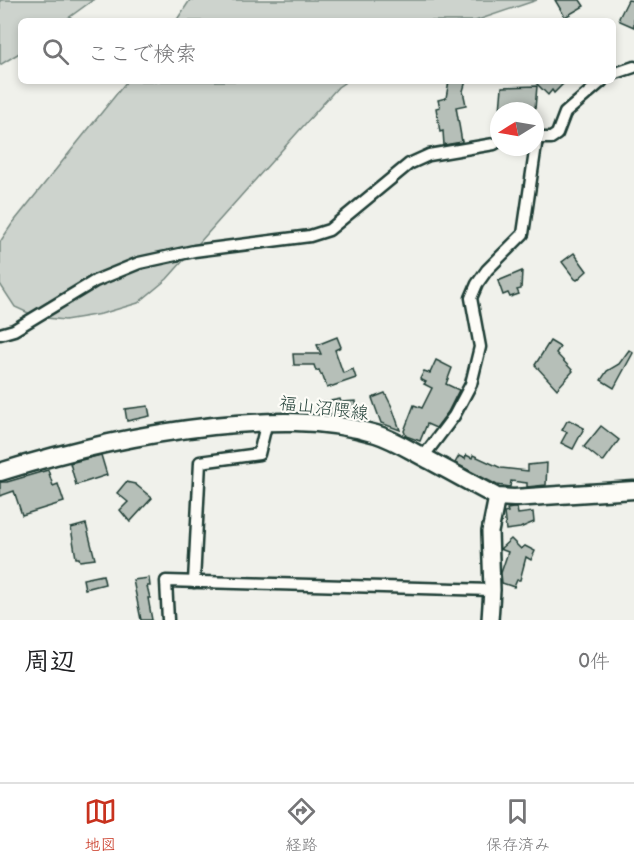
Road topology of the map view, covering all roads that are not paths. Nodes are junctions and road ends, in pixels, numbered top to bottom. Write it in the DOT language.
graph roads {
  1 [pos="634,67"];
  2 [pos="616,73"];
  3 [pos="599,84"];
  4 [pos="544,138"];
  5 [pos="490,144"];
  6 [pos="534,156"];
  7 [pos="0,334"];
  8 [pos="267,421"];
  9 [pos="423,457"];
  10 [pos="0,472"];
  11 [pos="634,490"];
  12 [pos="497,497"];
  13 [pos="194,582"];
  14 [pos="492,590"];
  15 [pos="168,620"];
  16 [pos="490,620"];
  1 -- 2 [label="street"];
  3 -- 4 [label="street"];
  5 -- 7 [label="street"];
  6 -- 9 [label="street"];
  8 -- 9 [label="main road, 福山沼隈線"];
  8 -- 10 [label="main road, 福山沼隈線"];
  8 -- 13 [label="street"];
  9 -- 12 [label="main road, 福山沼隈線"];
  11 -- 12 [label="main road, 福山沼隈線"];
  12 -- 14 [label="main road"];
  13 -- 14 [label="street"];
  13 -- 15 [label="street"];
  14 -- 16 [label="main road"];
}
